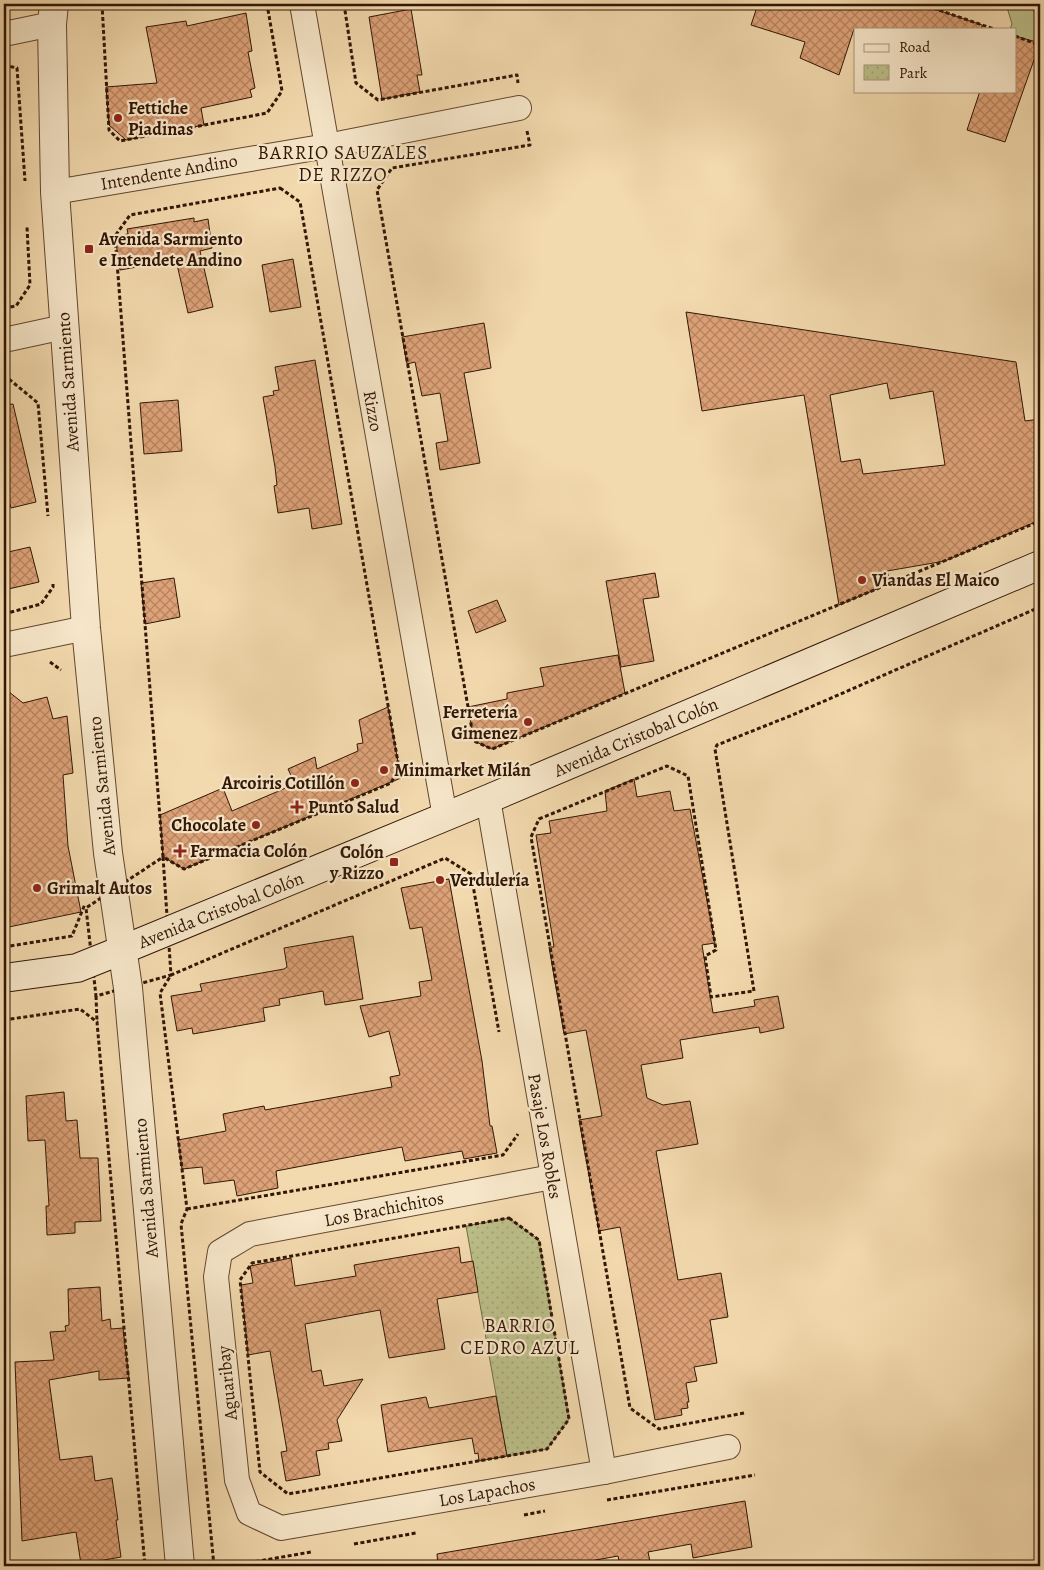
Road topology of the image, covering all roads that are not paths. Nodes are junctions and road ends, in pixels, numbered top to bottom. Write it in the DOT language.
graph roads {
  1 [pos="302,4"];
  2 [pos="53,14"];
  3 [pos="4,34"];
  4 [pos="522,109"];
  5 [pos="327,146"];
  6 [pos="55,192"];
  7 [pos="64,327"];
  8 [pos="4,340"];
  9 [pos="1040,565"];
  10 [pos="86,628"];
  11 [pos="4,645"];
  12 [pos="488,799"];
  13 [pos="444,817"];
  14 [pos="122,950"];
  15 [pos="4,978"];
  16 [pos="552,1177"];
  17 [pos="220,1252"];
  18 [pos="728,1447"];
  19 [pos="604,1472"];
  20 [pos="249,1513"];
  21 [pos="180,1566"];
  1 -- 5 [label="street, Rizzo"];
  2 -- 3 [label="street"];
  2 -- 6 [label="street, Avenida Sarmiento"];
  4 -- 5 [label="street, Intendente Andino"];
  5 -- 6 [label="street, Intendente Andino"];
  5 -- 13 [label="street, Rizzo"];
  6 -- 7 [label="street, Avenida Sarmiento"];
  7 -- 8 [label="street"];
  7 -- 10 [label="street, Avenida Sarmiento"];
  9 -- 12 [label="street, Avenida Cristobal Colón"];
  10 -- 11 [label="street"];
  10 -- 14 [label="street, Avenida Sarmiento"];
  12 -- 13 [label="street, Avenida Cristobal Colón"];
  12 -- 16 [label="street, Pasaje Los Robles"];
  13 -- 14 [label="street, Avenida Cristobal Colón"];
  14 -- 15 [label="street, Avenida Cristobal Colón"];
  14 -- 21 [label="street, Avenida Sarmiento"];
  16 -- 17 [label="street, Los Brachichitos"];
  16 -- 19 [label="street, Pasaje Los Robles"];
  17 -- 20 [label="street, Aguaribay"];
  18 -- 19 [label="street, Los Lapachos"];
  19 -- 20 [label="street, Los Lapachos"];
}
